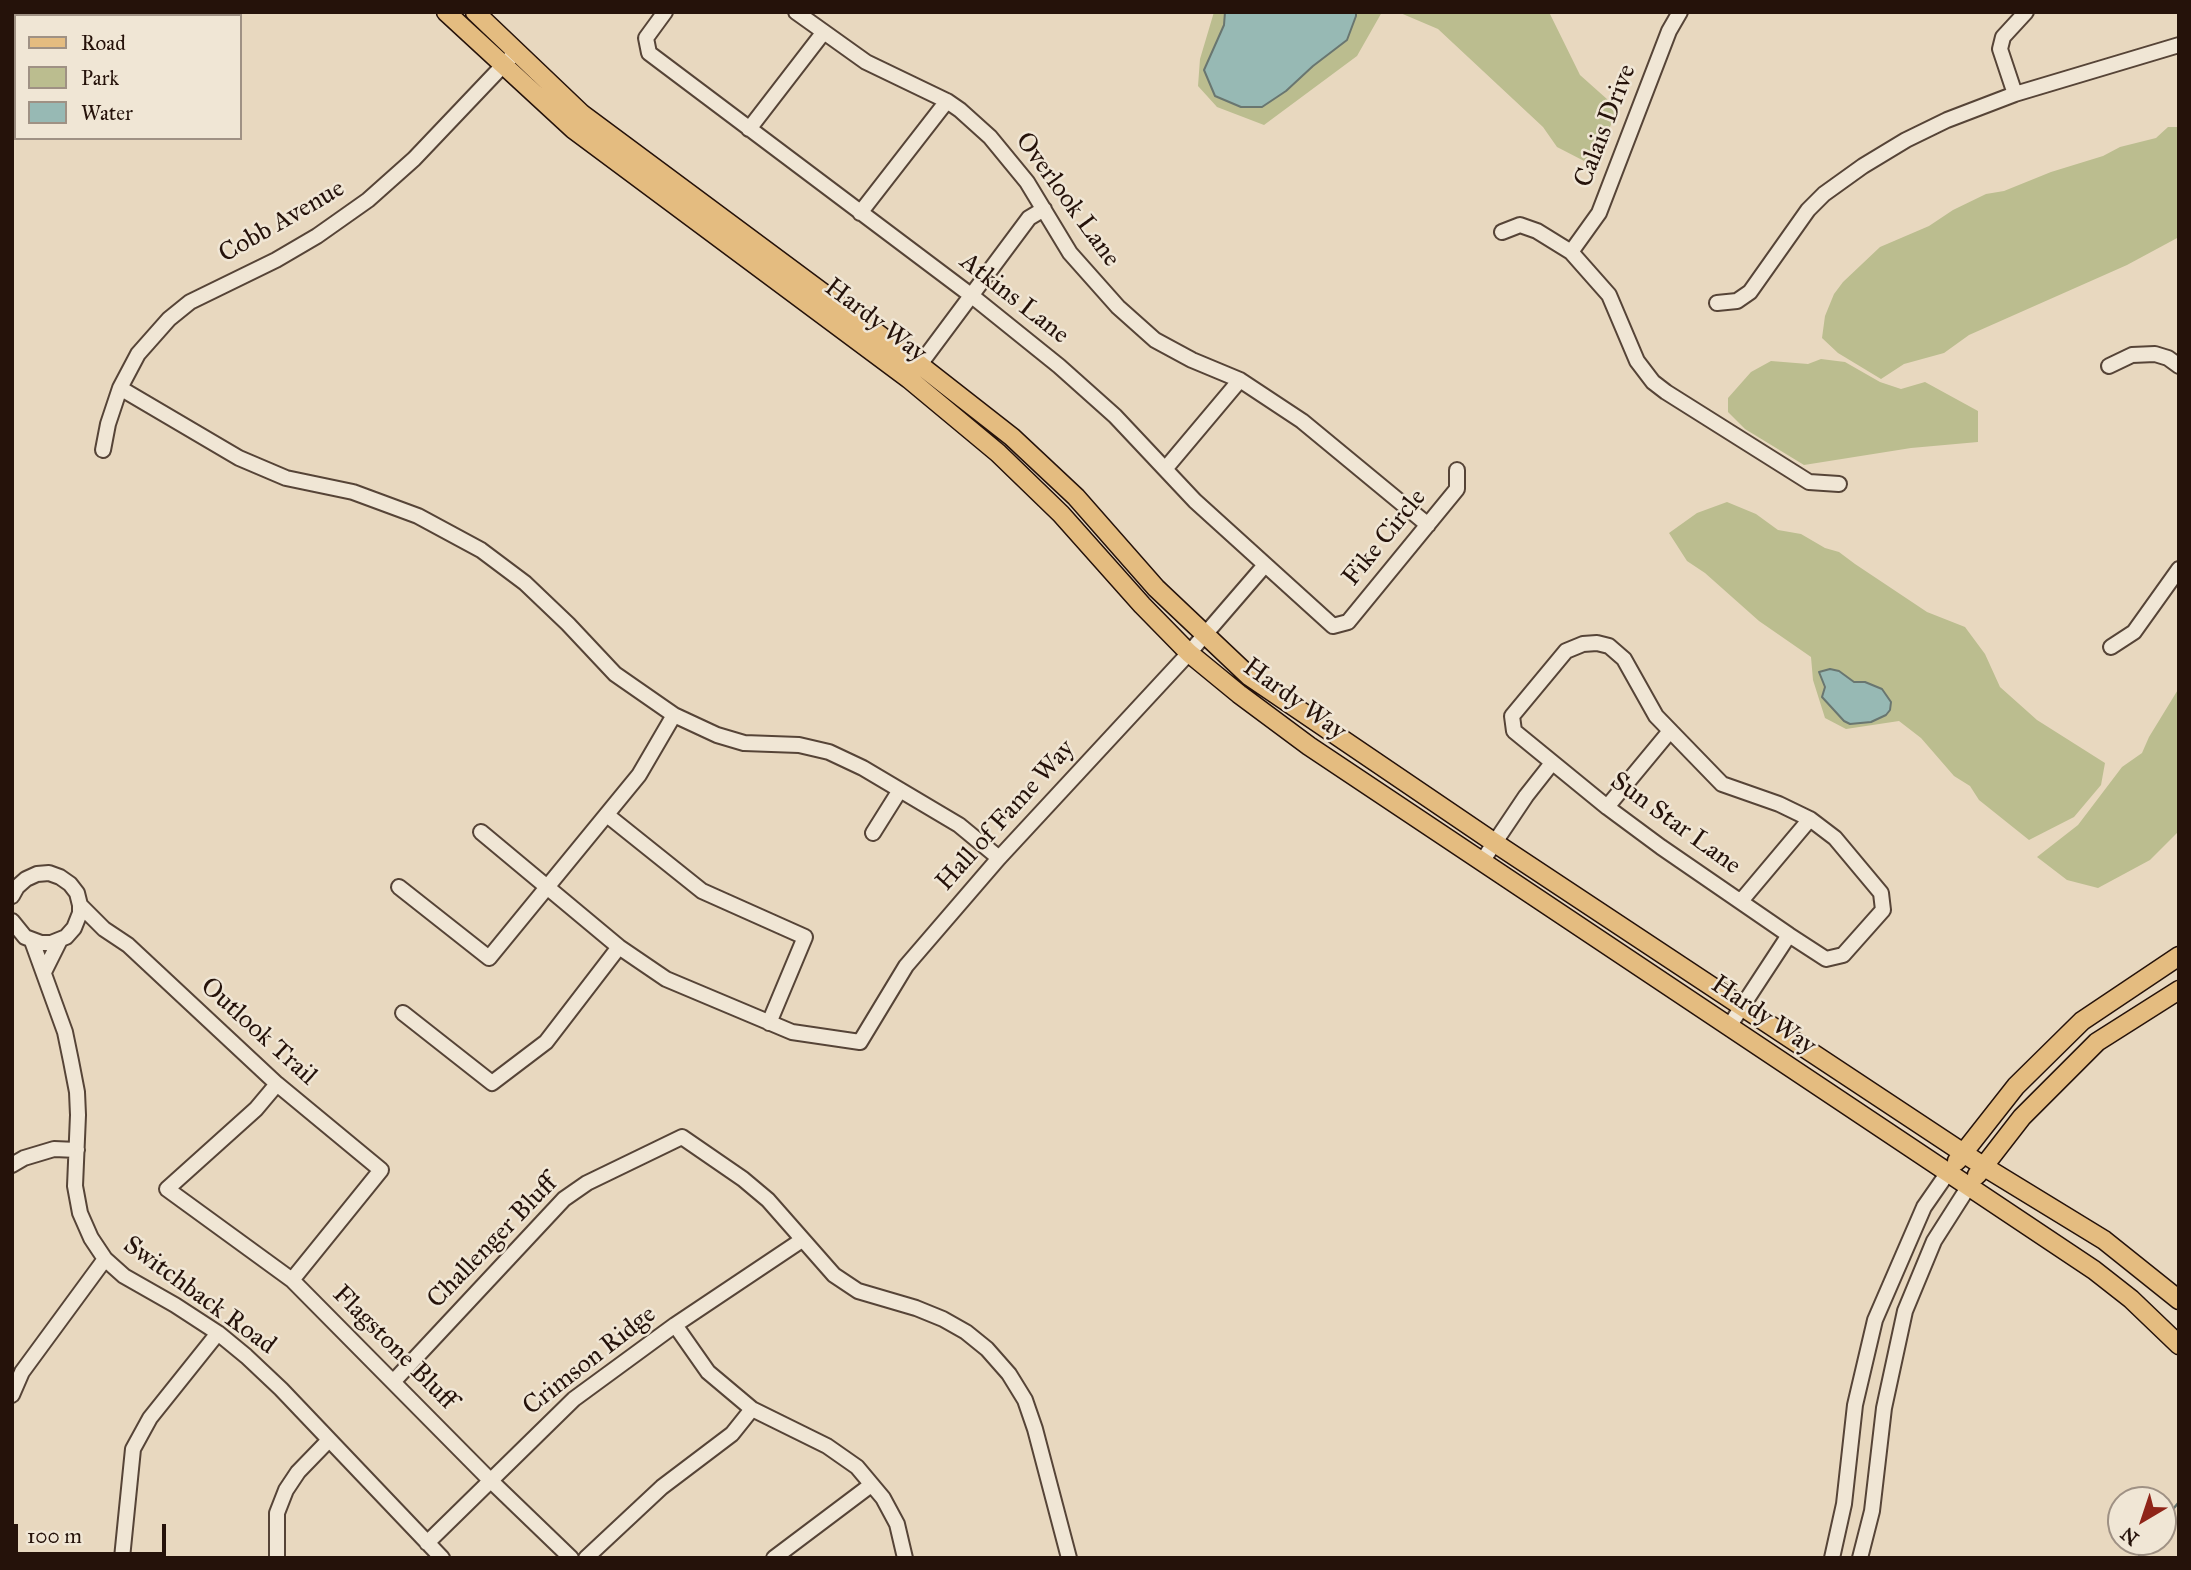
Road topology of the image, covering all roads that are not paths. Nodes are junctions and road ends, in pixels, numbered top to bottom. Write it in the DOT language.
graph roads {
  1 [pos="446,12"];
  2 [pos="475,12"];
  3 [pos="665,12"];
  4 [pos="796,12"];
  5 [pos="1681,12"];
  6 [pos="2026,12"];
  7 [pos="823,33"];
  8 [pos="2179,44"];
  9 [pos="517,51"];
  10 [pos="503,66"];
  11 [pos="2015,93"];
  12 [pos="947,101"];
  13 [pos="749,129"];
  14 [pos="1044,209"];
  15 [pos="860,213"];
  16 [pos="1502,232"];
  17 [pos="1571,252"];
  18 [pos="972,296"];
  19 [pos="1717,303"];
  20 [pos="920,365"];
  21 [pos="2109,366"];
  22 [pos="2179,366"];
  23 [pos="909,379"];
  24 [pos="1240,380"];
  25 [pos="120,388"];
  26 [pos="103,450"];
  27 [pos="1166,468"];
  28 [pos="1457,470"];
  29 [pos="1839,484"];
  30 [pos="1428,525"];
  31 [pos="1265,565"];
  32 [pos="2179,569"];
  33 [pos="1333,626"];
  34 [pos="1205,634"];
  35 [pos="2111,647"];
  36 [pos="1189,653"];
  37 [pos="674,715"];
  38 [pos="1670,731"];
  39 [pos="1552,763"];
  40 [pos="900,790"];
  41 [pos="1607,807"];
  42 [pos="607,815"];
  43 [pos="1810,820"];
  44 [pos="481,832"];
  45 [pos="873,833"];
  46 [pos="1495,843"];
  47 [pos="999,858"];
  48 [pos="1483,860"];
  49 [pos="399,887"];
  50 [pos="547,887"];
  51 [pos="14,890"];
  52 [pos="1741,901"];
  53 [pos="80,905"];
  54 [pos="12,921"];
  55 [pos="74,928"];
  56 [pos="104,929"];
  57 [pos="1789,934"];
  58 [pos="60,940"];
  59 [pos="32,941"];
  60 [pos="619,947"];
  61 [pos="2179,956"];
  62 [pos="44,972"];
  63 [pos="2179,990"];
  64 [pos="1742,1007"];
  65 [pos="403,1013"];
  66 [pos="769,1023"];
  67 [pos="1730,1025"];
  68 [pos="277,1084"];
  69 [pos="77,1150"];
  70 [pos="1963,1152"];
  71 [pos="12,1165"];
  72 [pos="1983,1166"];
  73 [pos="1948,1171"];
  74 [pos="1969,1186"];
  75 [pos="802,1240"];
  76 [pos="105,1259"];
  77 [pos="292,1280"];
  78 [pos="2179,1300"];
  79 [pos="675,1325"];
  80 [pos="218,1333"];
  81 [pos="2179,1345"];
  82 [pos="393,1382"];
  83 [pos="12,1395"];
  84 [pos="752,1409"];
  85 [pos="329,1440"];
  86 [pos="490,1480"];
  87 [pos="872,1485"];
  88 [pos="428,1543"];
  89 [pos="122,1558"];
  90 [pos="276,1558"];
  91 [pos="442,1558"];
  92 [pos="571,1558"];
  93 [pos="586,1558"];
  94 [pos="774,1558"];
  95 [pos="905,1558"];
  96 [pos="1069,1558"];
  97 [pos="1832,1558"];
  98 [pos="1860,1558"];
  1 -- 10 [label="main road, Hardy Way"];
  2 -- 9 [label="main road, Hardy Way"];
  3 -- 13 [label="street, Atkins Lane"];
  4 -- 7 [label="street, Overlook Lane"];
  5 -- 17 [label="street, Calais Drive"];
  6 -- 11 [label="street"];
  7 -- 12 [label="street, Overlook Lane"];
  7 -- 13 [label="street"];
  8 -- 11 [label="street"];
  9 -- 10 [label="street, Cobb Avenue"];
  9 -- 20 [label="main road, Hardy Way"];
  10 -- 23 [label="main road, Hardy Way"];
  10 -- 25 [label="street, Cobb Avenue"];
  11 -- 19 [label="street"];
  12 -- 14 [label="street, Overlook Lane"];
  12 -- 15 [label="street"];
  13 -- 15 [label="street, Atkins Lane"];
  14 -- 18 [label="street"];
  14 -- 24 [label="street, Overlook Lane"];
  15 -- 18 [label="street, Atkins Lane"];
  16 -- 17 [label="street"];
  17 -- 29 [label="street"];
  18 -- 20 [label="street"];
  18 -- 27 [label="street, Atkins Lane"];
  20 -- 23 [label="street"];
  20 -- 34 [label="main road, Hardy Way"];
  21 -- 22 [label="street"];
  23 -- 36 [label="main road, Hardy Way"];
  24 -- 27 [label="street"];
  24 -- 30 [label="street, Overlook Lane"];
  25 -- 26 [label="street, Cobb Avenue"];
  25 -- 37 [label="street"];
  27 -- 31 [label="street, Atkins Lane"];
  28 -- 30 [label="street, Fike Circle"];
  30 -- 33 [label="street, Fike Circle"];
  31 -- 33 [label="street, Atkins Lane"];
  31 -- 34 [label="street, Hall of Fame Way"];
  32 -- 35 [label="street"];
  34 -- 36 [label="street, Hall of Fame Way"];
  34 -- 46 [label="main road, Hardy Way"];
  36 -- 47 [label="street, Hall of Fame Way"];
  36 -- 48 [label="main road, Hardy Way"];
  37 -- 40 [label="street"];
  37 -- 42 [label="street"];
  38 -- 39 [label="street, Sun Star Lane"];
  38 -- 41 [label="street"];
  38 -- 43 [label="street"];
  39 -- 41 [label="street, Sun Star Lane"];
  39 -- 46 [label="street"];
  40 -- 45 [label="street"];
  40 -- 47 [label="street"];
  41 -- 52 [label="street, Sun Star Lane"];
  42 -- 50 [label="street"];
  42 -- 66 [label="street"];
  43 -- 52 [label="street"];
  43 -- 57 [label="street, Sun Star Lane"];
  44 -- 50 [label="street"];
  46 -- 48 [label="street"];
  46 -- 64 [label="main road, Hardy Way"];
  47 -- 66 [label="street, Hall of Fame Way"];
  48 -- 67 [label="main road, Hardy Way"];
  49 -- 50 [label="street"];
  50 -- 60 [label="street"];
  51 -- 53 [label="street"];
  52 -- 57 [label="street, Sun Star Lane"];
  53 -- 55 [label="street"];
  53 -- 56 [label="street, Outlook Trail"];
  54 -- 59 [label="street, Switchback Road"];
  55 -- 56 [label="street"];
  55 -- 58 [label="street"];
  56 -- 68 [label="street, Outlook Trail"];
  57 -- 64 [label="street"];
  58 -- 59 [label="street"];
  58 -- 62 [label="street"];
  59 -- 62 [label="street, Switchback Road"];
  60 -- 65 [label="street"];
  60 -- 66 [label="street"];
  61 -- 70 [label="main road"];
  62 -- 69 [label="street, Switchback Road"];
  63 -- 72 [label="main road"];
  64 -- 67 [label="street"];
  64 -- 70 [label="main road, Hardy Way"];
  67 -- 73 [label="main road, Hardy Way"];
  68 -- 77 [label="street, Outlook Trail"];
  68 -- 77 [label="street, Flagstone Bluff"];
  69 -- 71 [label="street"];
  69 -- 76 [label="street, Switchback Road"];
  70 -- 72 [label="main road, Hardy Way"];
  70 -- 73 [label="main road"];
  72 -- 74 [label="main road"];
  72 -- 78 [label="main road, Hardy Way"];
  73 -- 74 [label="main road, Hardy Way"];
  73 -- 97 [label="street"];
  74 -- 81 [label="main road, Hardy Way"];
  74 -- 98 [label="street"];
  75 -- 79 [label="street, Crimson Ridge"];
  75 -- 82 [label="street, Challenger Bluff"];
  75 -- 96 [label="street"];
  76 -- 80 [label="street, Switchback Road"];
  76 -- 83 [label="street"];
  77 -- 82 [label="street, Flagstone Bluff"];
  79 -- 84 [label="street"];
  79 -- 86 [label="street, Crimson Ridge"];
  80 -- 85 [label="street, Switchback Road"];
  80 -- 89 [label="street"];
  82 -- 86 [label="street, Flagstone Bluff"];
  84 -- 87 [label="street"];
  84 -- 93 [label="street"];
  85 -- 88 [label="street, Switchback Road"];
  85 -- 90 [label="street"];
  86 -- 88 [label="street, Crimson Ridge"];
  86 -- 92 [label="street, Flagstone Bluff"];
  87 -- 94 [label="street"];
  87 -- 95 [label="street"];
  88 -- 91 [label="street, Switchback Road"];
}
